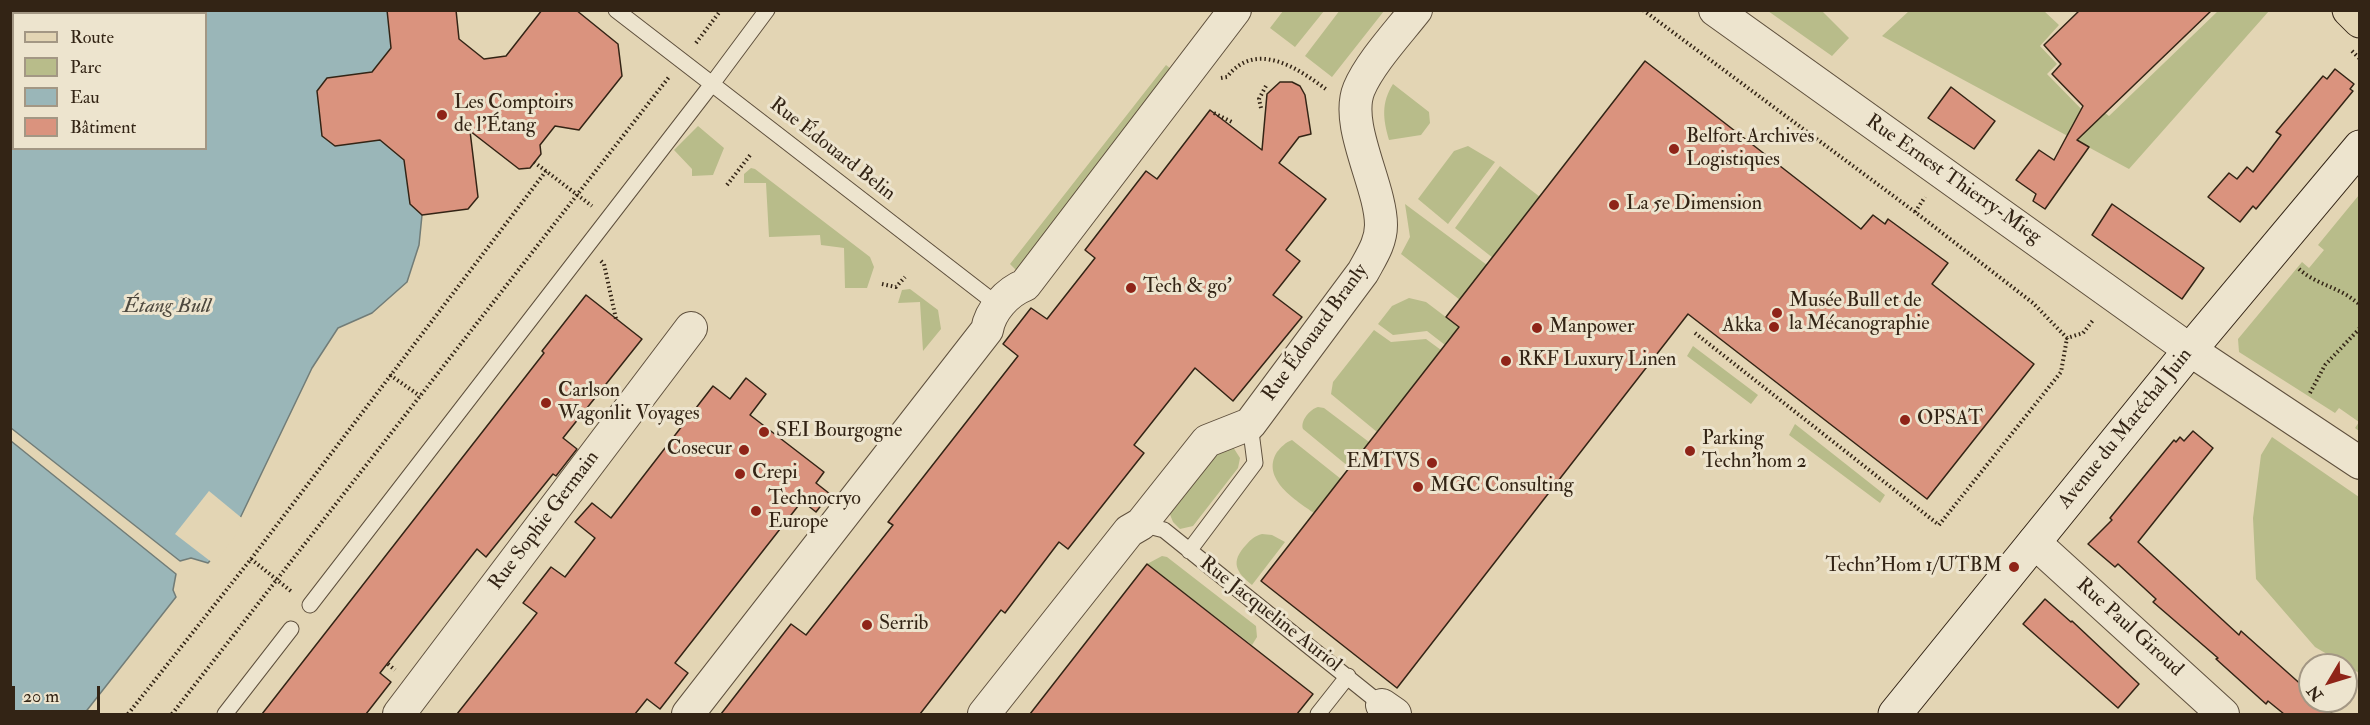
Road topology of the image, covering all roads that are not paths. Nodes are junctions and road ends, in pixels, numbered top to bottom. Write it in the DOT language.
graph roads {
  1 [pos="616,10"];
  2 [pos="767,10"];
  3 [pos="1235,10"];
  4 [pos="1416,10"];
  5 [pos="1714,10"];
  6 [pos="2349,10"];
  7 [pos="2360,21"];
  8 [pos="712,84"];
  9 [pos="2360,147"];
  10 [pos="999,306"];
  11 [pos="691,328"];
  12 [pos="2190,350"];
  13 [pos="1250,424"];
  14 [pos="2360,463"];
  15 [pos="1142,524"];
  16 [pos="2034,542"];
  17 [pos="1189,551"];
  18 [pos="310,605"];
  19 [pos="291,629"];
  20 [pos="1347,676"];
  21 [pos="1384,711"];
  22 [pos="225,714"];
  23 [pos="399,714"];
  24 [pos="688,714"];
  25 [pos="984,714"];
  26 [pos="1318,714"];
  27 [pos="1895,714"];
  28 [pos="2223,714"];
  1 -- 8 [label="lane, Rue Édouard Belin"];
  2 -- 8 [label="lane"];
  3 -- 10 [label="street"];
  4 -- 13 [label="street, Rue Édouard Branly"];
  5 -- 12 [label="street, Rue Ernest Thierry-Mieg"];
  6 -- 7 [label="main road"];
  8 -- 10 [label="lane, Rue Édouard Belin"];
  8 -- 18 [label="lane"];
  9 -- 12 [label="street, Avenue du Maréchal Juin"];
  10 -- 24 [label="street"];
  11 -- 23 [label="street, Rue Sophie Germain"];
  12 -- 14 [label="street, Rue Ernest Thierry-Mieg"];
  12 -- 16 [label="street, Avenue du Maréchal Juin"];
  13 -- 15 [label="street"];
  13 -- 17 [label="lane"];
  15 -- 17 [label="lane, Rue Jacqueline Auriol"];
  15 -- 25 [label="street"];
  16 -- 27 [label="street, Avenue du Maréchal Juin"];
  16 -- 28 [label="street, Rue Paul Giroud"];
  17 -- 20 [label="lane, Rue Jacqueline Auriol"];
  19 -- 22 [label="lane"];
  20 -- 21 [label="lane, Rue Jacqueline Auriol"];
  20 -- 26 [label="lane"];
}
